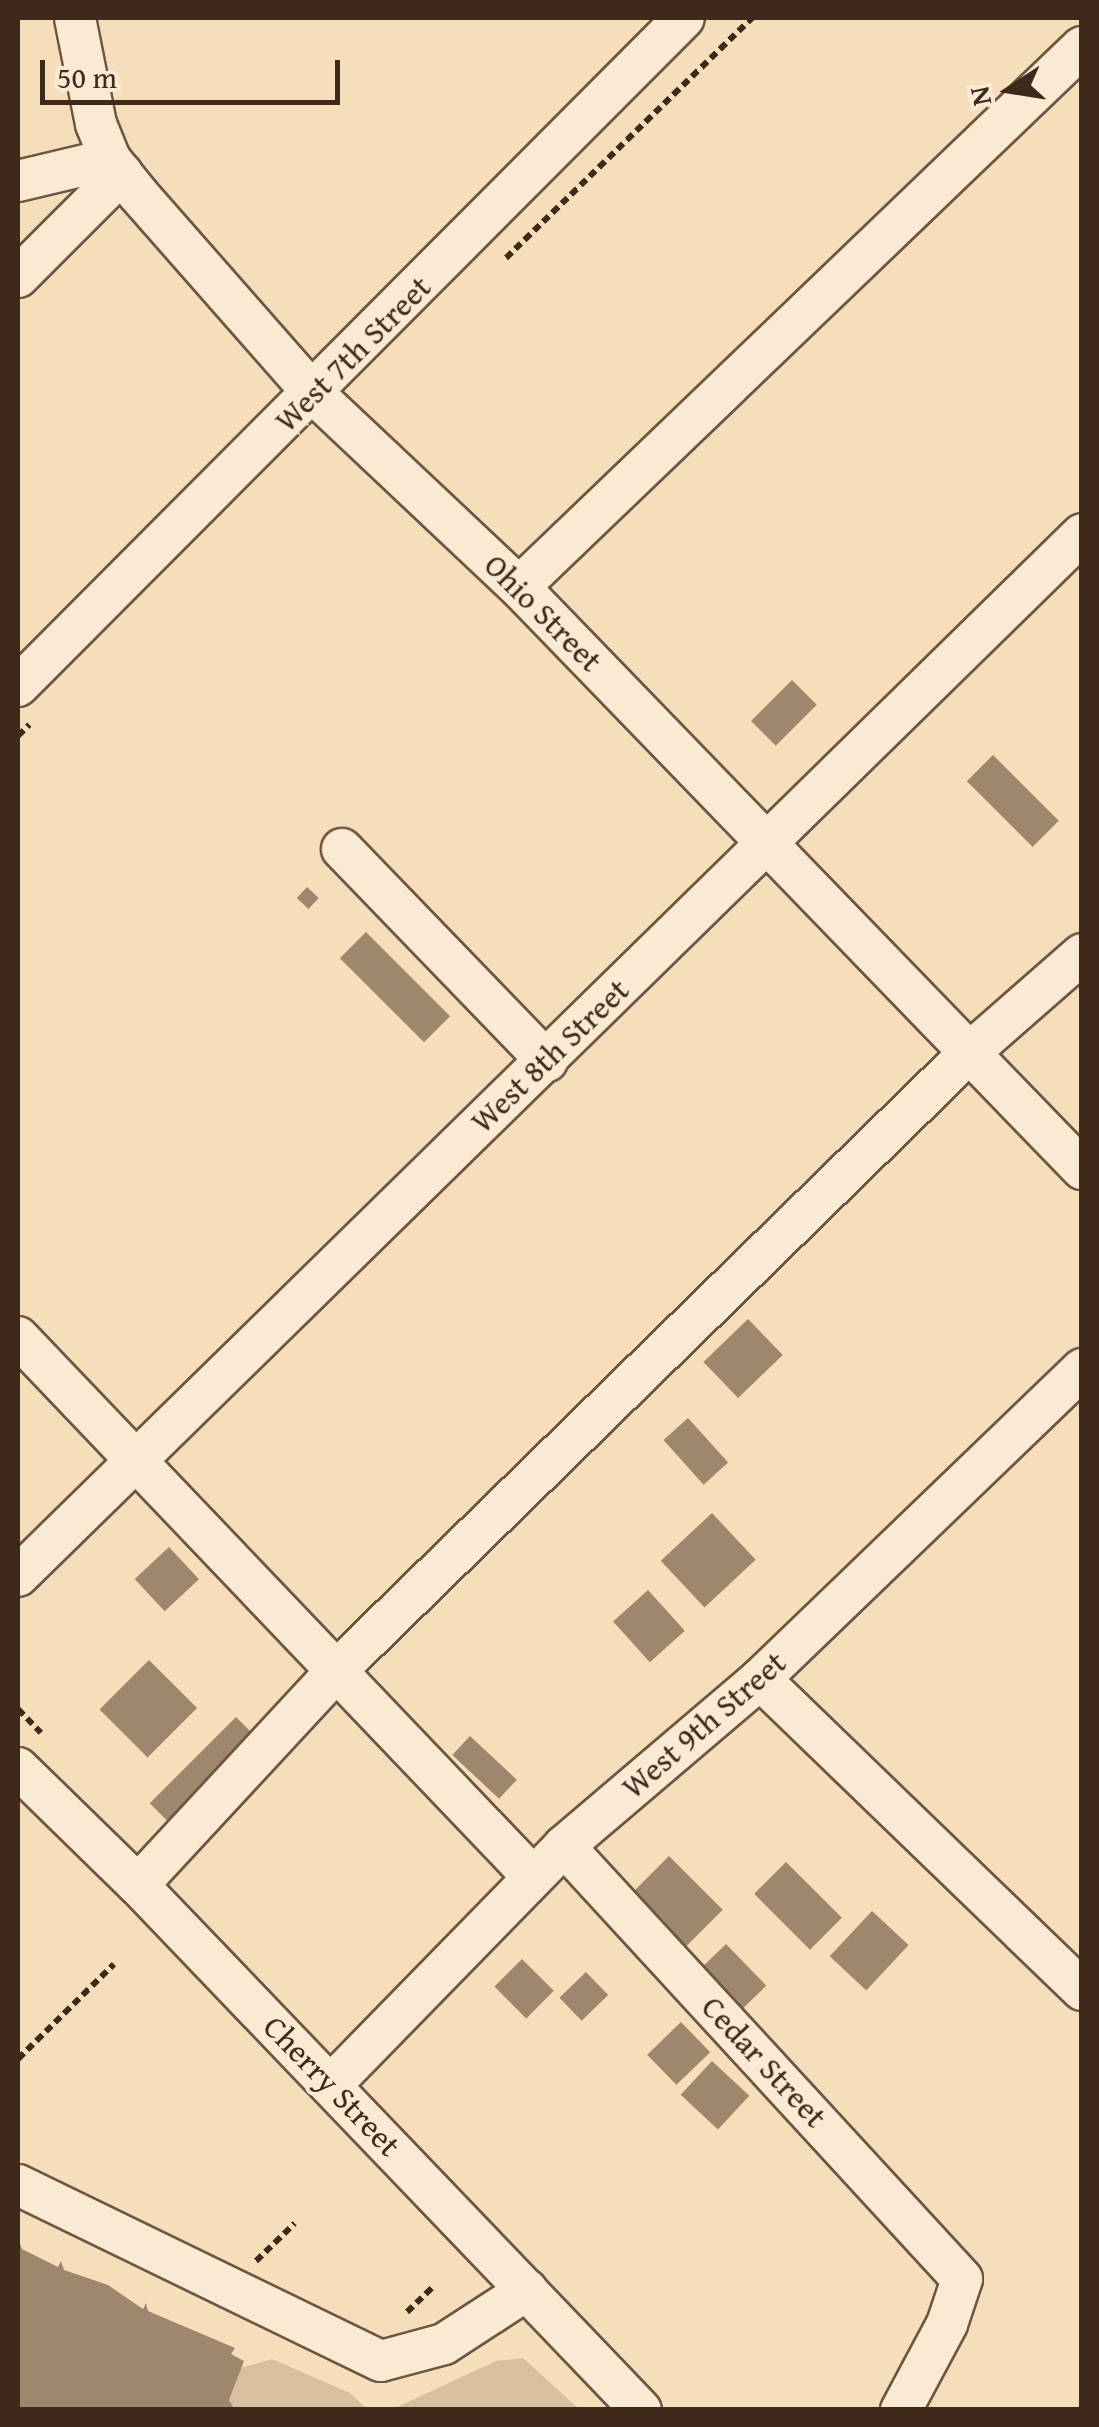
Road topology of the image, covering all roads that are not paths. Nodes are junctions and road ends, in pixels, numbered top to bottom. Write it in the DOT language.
graph roads {
  1 [pos="75,18"];
  2 [pos="684,18"];
  3 [pos="1082,47"];
  4 [pos="116,166"];
  5 [pos="18,181"];
  6 [pos="18,277"];
  7 [pos="314,394"];
  8 [pos="1082,534"];
  9 [pos="518,587"];
  10 [pos="18,686"];
  11 [pos="767,844"];
  12 [pos="342,849"];
  13 [pos="1082,954"];
  14 [pos="969,1053"];
  15 [pos="546,1061"];
  16 [pos="1082,1170"];
  17 [pos="18,1338"];
  18 [pos="1082,1369"];
  19 [pos="135,1457"];
  20 [pos="18,1576"];
  21 [pos="337,1670"];
  22 [pos="760,1679"];
  23 [pos="18,1768"];
  24 [pos="564,1846"];
  25 [pos="533,1876"];
  26 [pos="138,1885"];
  27 [pos="1082,1990"];
  28 [pos="332,2085"];
  29 [pos="18,2185"];
  30 [pos="527,2290"];
  31 [pos="640,2410"];
  32 [pos="901,2410"];
  1 -- 4 [label="street, Ohio Street"];
  2 -- 7 [label="street, West 7th Street"];
  3 -- 9 [label="street"];
  4 -- 5 [label="street"];
  4 -- 6 [label="street"];
  4 -- 7 [label="street, Ohio Street"];
  7 -- 9 [label="street, Ohio Street"];
  7 -- 10 [label="street, West 7th Street"];
  8 -- 11 [label="street, West 8th Street"];
  9 -- 11 [label="street, Ohio Street"];
  11 -- 14 [label="street, Ohio Street"];
  11 -- 15 [label="street, West 8th Street"];
  12 -- 15 [label="street"];
  13 -- 14 [label="street"];
  14 -- 16 [label="street, Ohio Street"];
  14 -- 21 [label="street"];
  15 -- 19 [label="street, West 8th Street"];
  17 -- 19 [label="street"];
  18 -- 22 [label="street, West 9th Street"];
  19 -- 20 [label="street, West 8th Street"];
  19 -- 21 [label="street"];
  21 -- 25 [label="street"];
  21 -- 26 [label="street"];
  22 -- 24 [label="street, West 9th Street"];
  22 -- 27 [label="street"];
  23 -- 26 [label="street, Cherry Street"];
  24 -- 25 [label="street, West 9th Street"];
  24 -- 32 [label="street, Cedar Street"];
  25 -- 28 [label="street, West 9th Street"];
  26 -- 28 [label="street, Cherry Street"];
  28 -- 30 [label="street, Cherry Street"];
  29 -- 30 [label="street"];
  30 -- 31 [label="street, Cherry Street"];
}
